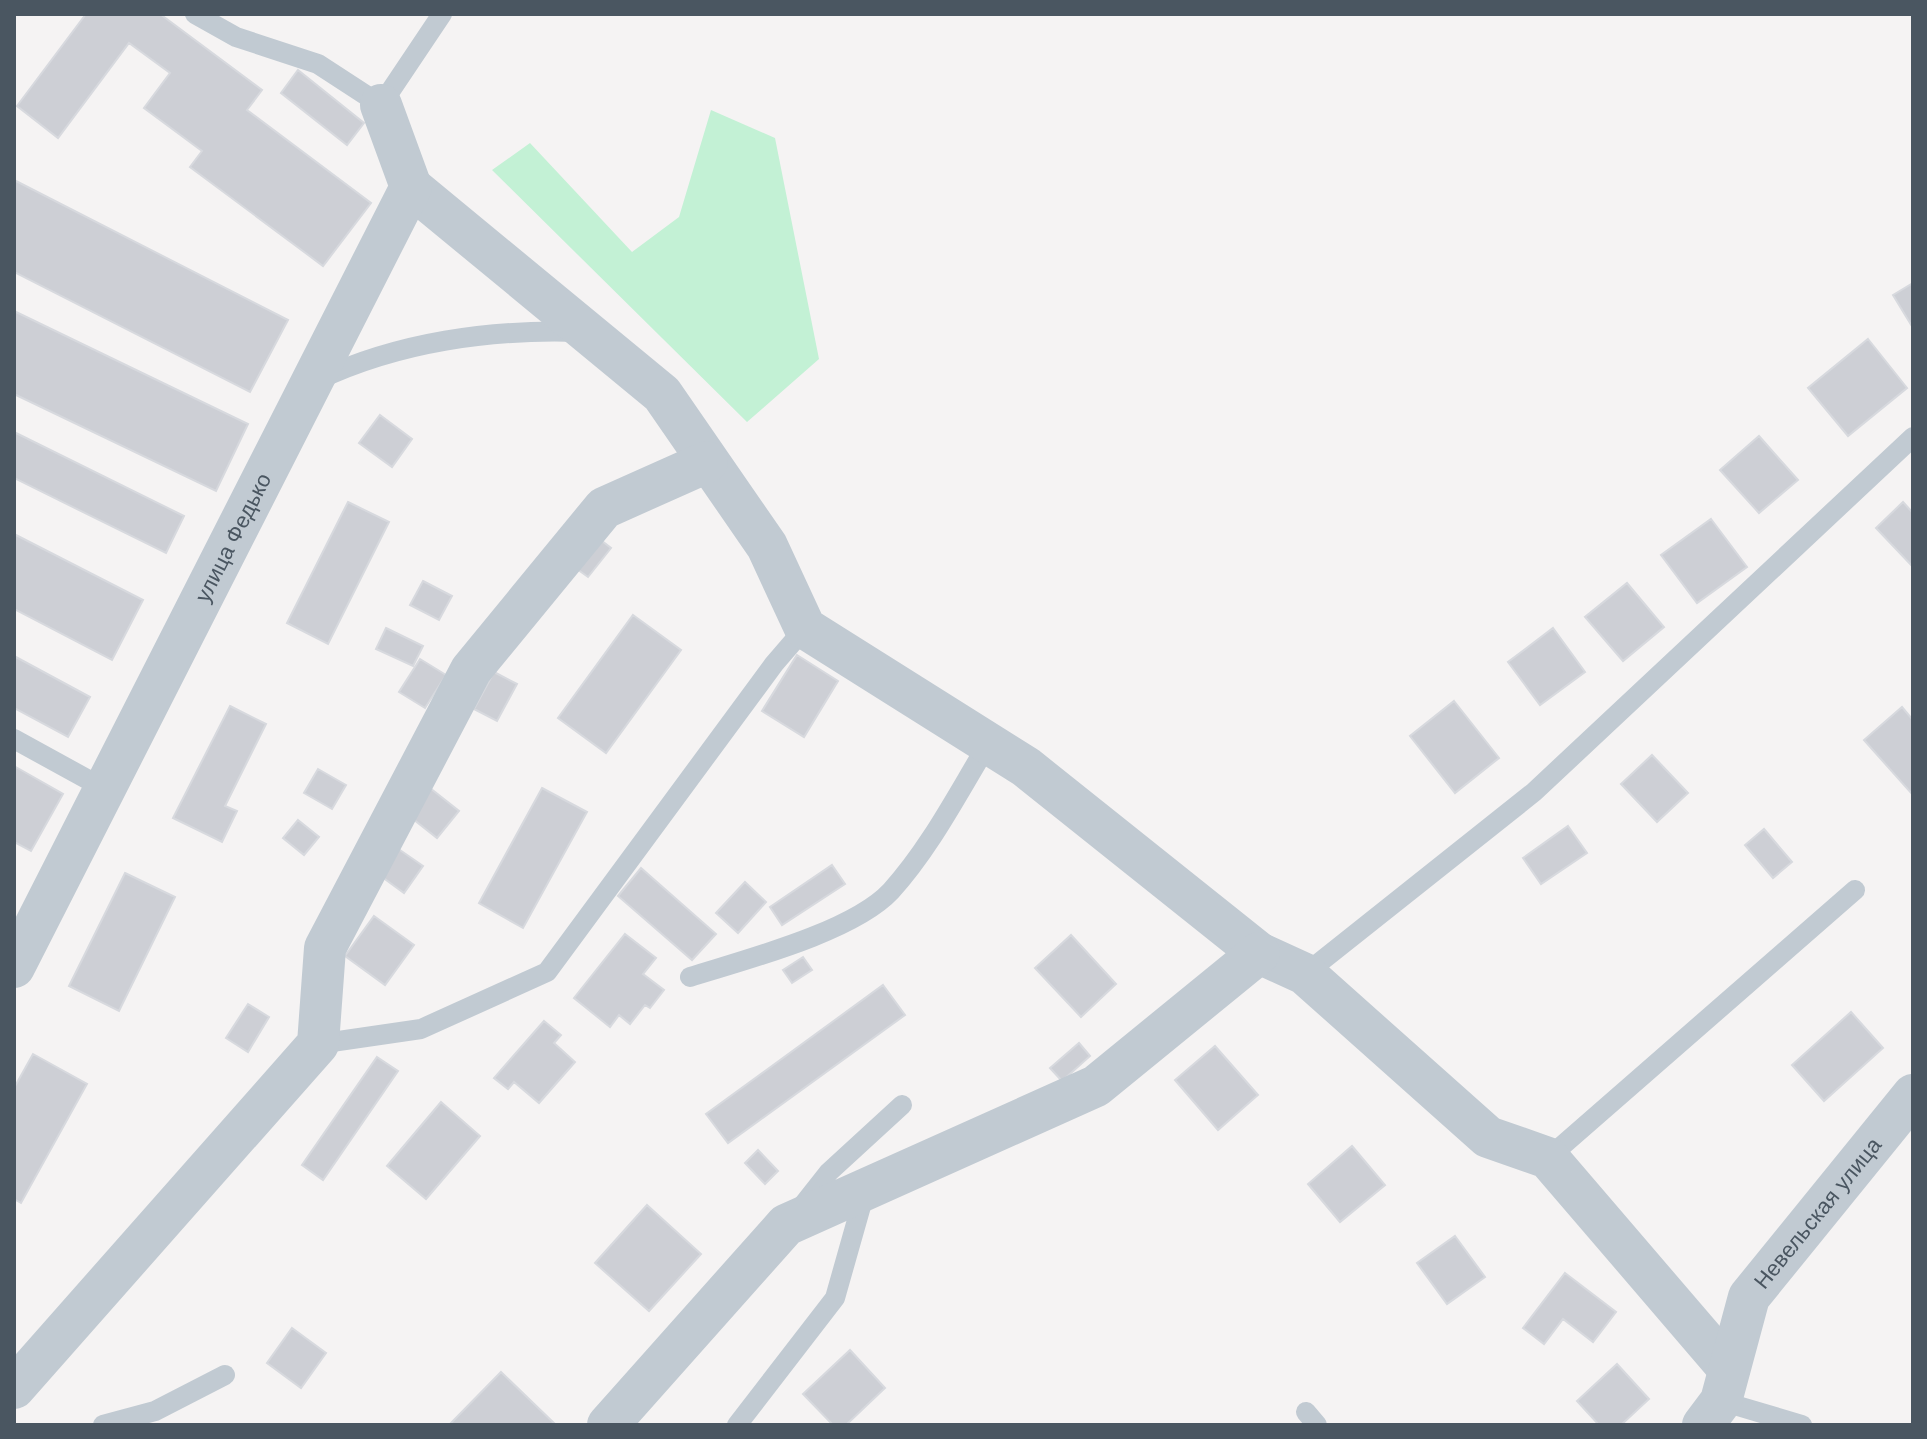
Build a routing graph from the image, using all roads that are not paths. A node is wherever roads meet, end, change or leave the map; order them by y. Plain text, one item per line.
1 (195, 14) edge
2 (442, 14) edge
3 (381, 105) junction
4 (411, 187) junction
5 (587, 332) junction
6 (311, 384) junction
7 (1913, 437) edge
8 (707, 462) junction
9 (805, 628) junction
10 (14, 739) edge
11 (988, 744) junction
12 (105, 789) junction
13 (1855, 890) dead end
14 (1259, 953) junction
15 (14, 967) edge
16 (1305, 974) junction
17 (690, 977) dead end
18 (318, 1044) junction
19 (1913, 1095) edge
20 (902, 1105) dead end
21 (1548, 1158) junction
22 (866, 1188) junction
23 (786, 1225) junction
24 (225, 1375) dead end
25 (14, 1388) edge
26 (1717, 1398) edge
27 (103, 1425) edge
28 (608, 1425) edge
29 (737, 1425) edge
30 (1802, 1425) edge

1 - 3 lane
2 - 3 lane
3 - 4 street
4 - 5 street
4 - 6 street, улица Федько
5 - 6 lane
5 - 8 street
6 - 12 street, улица Федько
7 - 16 lane
8 - 9 street
8 - 18 street
9 - 11 street
9 - 18 lane
10 - 12 lane
11 - 14 street
11 - 17 lane
12 - 15 street, улица Федько
13 - 21 lane
14 - 16 street
14 - 22 street
16 - 21 street
18 - 25 street
19 - 26 street, Невельская улица
20 - 23 lane
21 - 26 street
22 - 23 street
22 - 29 lane
23 - 28 street
24 - 27 lane
26 - 30 lane

